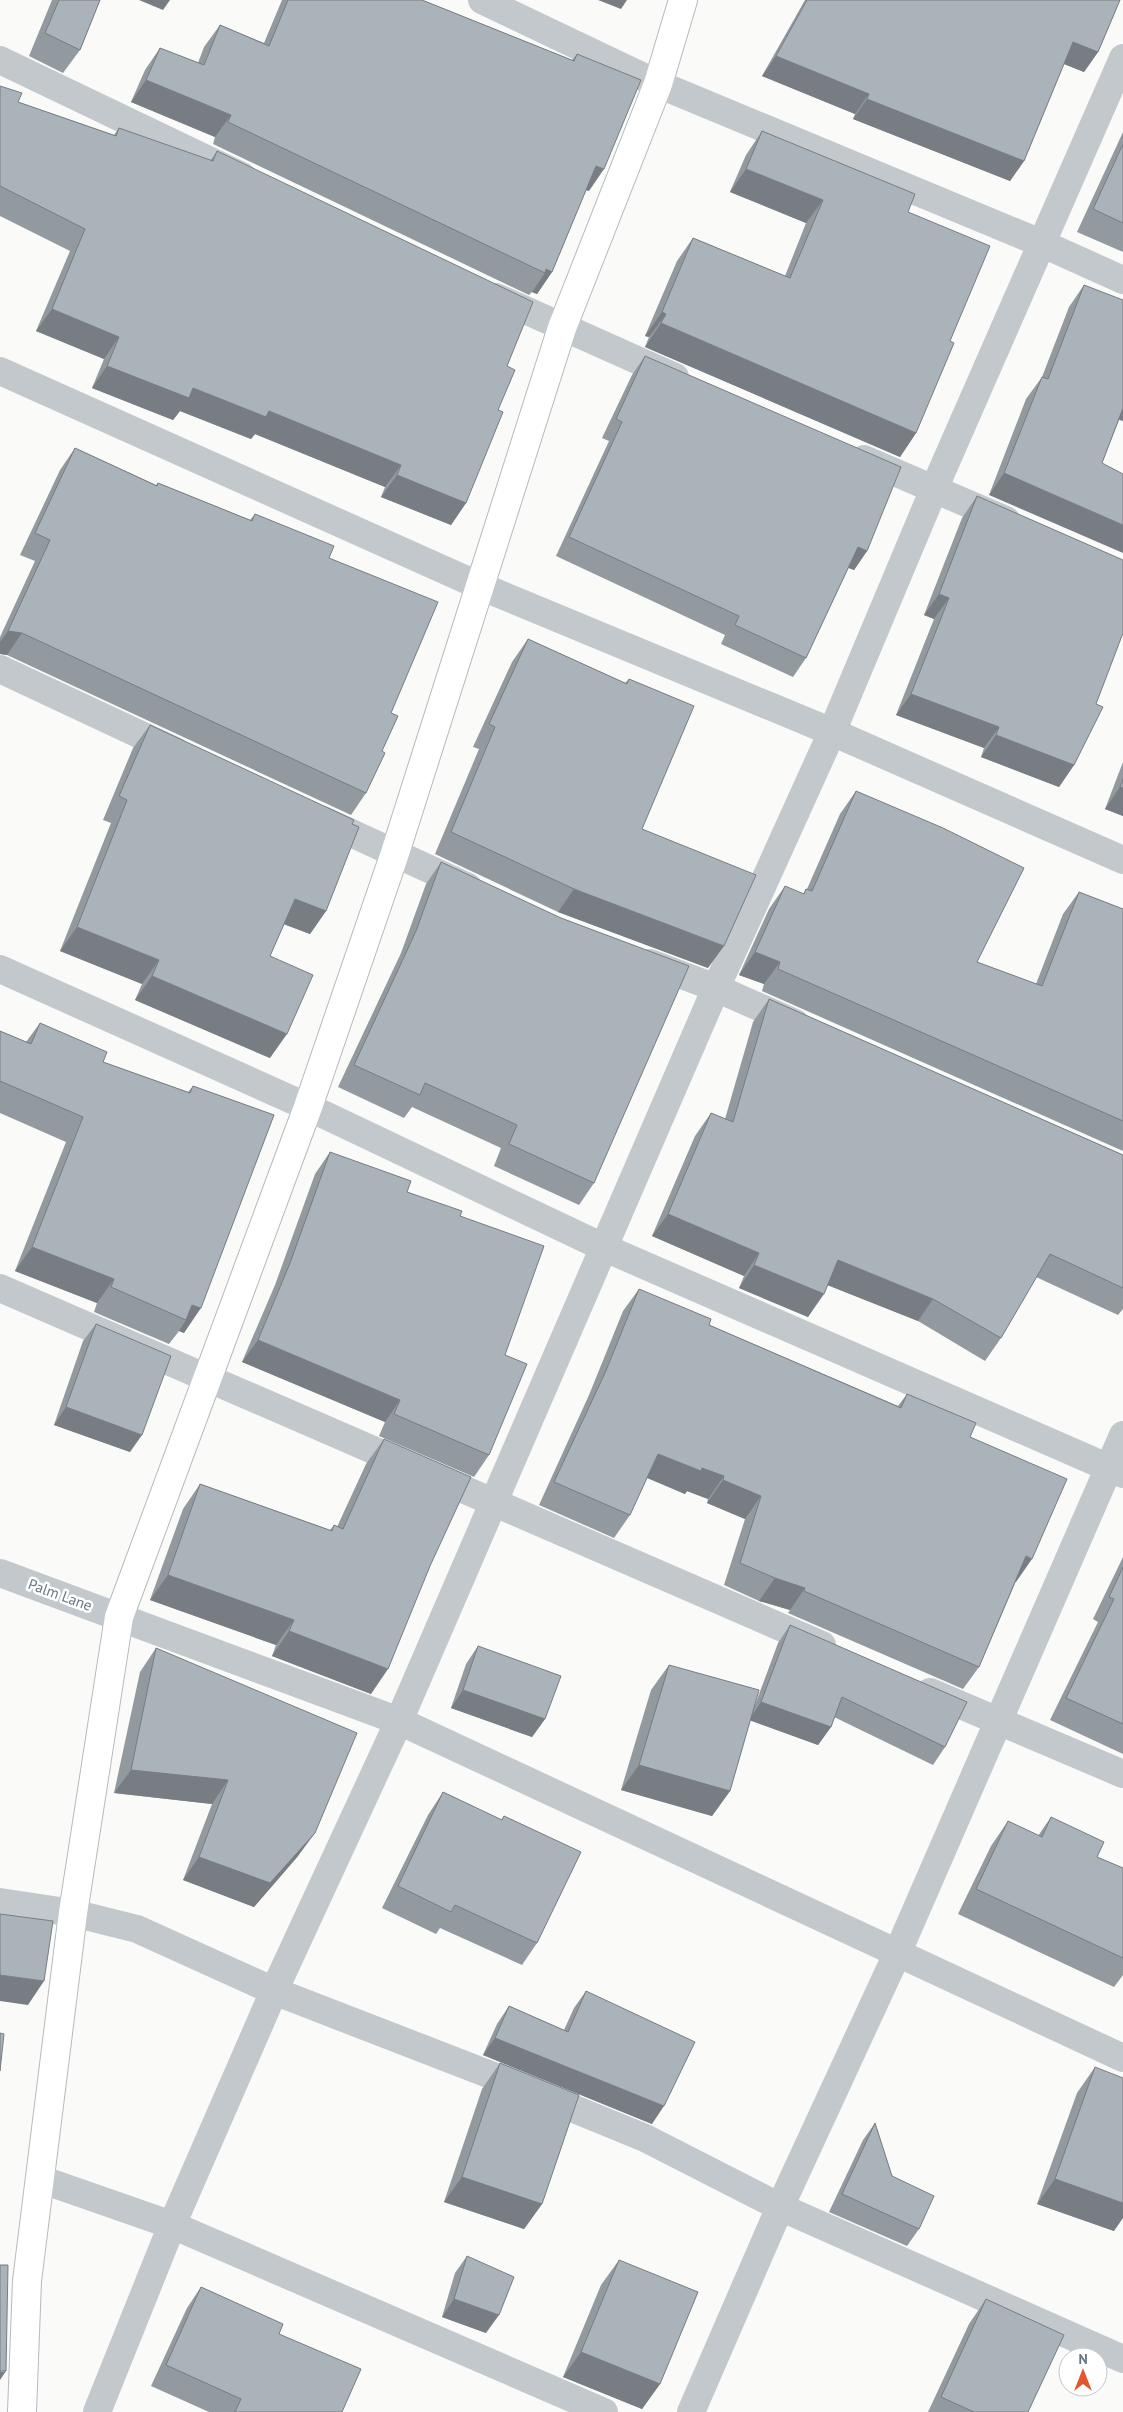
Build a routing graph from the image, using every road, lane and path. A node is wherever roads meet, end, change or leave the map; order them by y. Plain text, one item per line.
1 (482, 0) edge
2 (683, 0) edge
3 (1123, 58) edge
4 (0, 60) edge
5 (658, 84) junction
6 (268, 188) edge
7 (1043, 244) junction
8 (1123, 280) edge
9 (473, 286) edge
10 (562, 328) junction
11 (0, 371) edge
12 (698, 387) edge
13 (843, 450) edge
14 (934, 489) junction
15 (1033, 531) edge
16 (480, 586) junction
17 (0, 670) edge
18 (832, 732) junction
19 (197, 762) edge
20 (296, 808) edge
21 (395, 854) junction
22 (1123, 860) edge
23 (491, 898) edge
24 (625, 954) edge
25 (0, 969) edge
26 (716, 988) junction
27 (815, 1032) edge
28 (308, 1107) junction
29 (605, 1248) junction
30 (0, 1288) edge
31 (207, 1378) junction
32 (1123, 1435) edge
33 (1116, 1471) edge
34 (494, 1502) junction
35 (0, 1573) edge
36 (119, 1617) junction
37 (846, 1655) edge
38 (908, 1683) edge
39 (399, 1721) junction
40 (998, 1722) junction
41 (1123, 1774) edge
42 (0, 1902) edge
43 (73, 1914) junction
44 (898, 1954) junction
45 (274, 1991) junction
46 (1123, 2058) edge
47 (40, 2179) junction
48 (780, 2207) junction
49 (172, 2225) junction
50 (1123, 2359) edge
51 (22, 2412) edge
52 (97, 2412) edge
53 (604, 2412) edge
54 (691, 2412) edge

1 - 5 street
2 - 5 main road
3 - 7 street
4 - 6 street
5 - 7 street
5 - 10 main road
7 - 8 street
7 - 14 street
9 - 10 street
10 - 12 street
10 - 16 main road
11 - 16 street
13 - 14 street
14 - 15 street
14 - 18 street
16 - 18 street
16 - 21 main road
17 - 19 street
18 - 22 street
18 - 26 street
20 - 21 street
21 - 23 street
21 - 28 main road
24 - 26 street
25 - 28 street
26 - 27 street
26 - 29 street
28 - 29 street
28 - 31 main road
29 - 33 street
29 - 34 street
30 - 31 street
31 - 34 street
31 - 36 main road
32 - 33 street
33 - 40 street
34 - 37 street
34 - 39 street
35 - 36 street, Palm Lane
36 - 39 street, Palm Lane
36 - 43 main road
38 - 40 street
39 - 44 street, Palm Lane
39 - 45 street
40 - 41 street
40 - 44 street
42 - 43 street
43 - 45 street
43 - 47 main road
44 - 46 street, Palm Lane
44 - 48 street
45 - 48 street
45 - 49 street
47 - 49 street
47 - 51 main road
48 - 50 street
48 - 54 street
49 - 52 street
49 - 53 street

